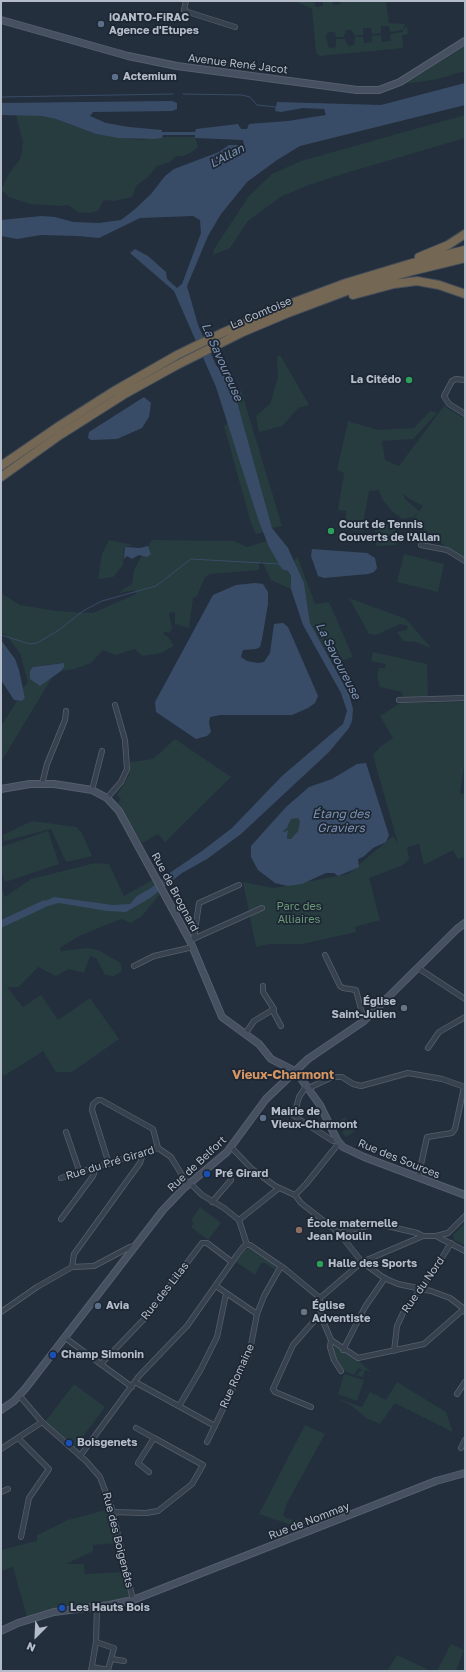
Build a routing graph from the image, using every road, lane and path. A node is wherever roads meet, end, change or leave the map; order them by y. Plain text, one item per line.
1 (186, 1) edge
2 (1, 20) edge
3 (235, 27) dead end
4 (465, 41) edge
5 (465, 234) edge
6 (465, 250) edge
7 (465, 258) edge
8 (381, 272) junction
9 (465, 294) edge
10 (254, 327) junction
11 (465, 380) edge
12 (465, 414) edge
13 (1, 466) edge
14 (1, 477) edge
15 (421, 545) dead end
16 (465, 561) edge
17 (465, 698) edge
18 (399, 700) dead end
19 (115, 705) dead end
20 (66, 710) dead end
21 (102, 751) dead end
22 (42, 784) junction
23 (1, 789) edge
24 (92, 790) junction
25 (107, 798) junction
26 (239, 885) dead end
27 (262, 908) dead end
28 (465, 923) edge
29 (192, 939) junction
30 (193, 947) junction
31 (325, 954) dead end
32 (134, 966) dead end
33 (418, 968) junction
34 (263, 986) dead end
35 (465, 999) edge
36 (273, 1011) junction
37 (465, 1017) edge
38 (364, 1021) junction
39 (281, 1026) dead end
40 (246, 1034) junction
41 (428, 1048) dead end
42 (295, 1071) junction
43 (308, 1086) junction
44 (464, 1087) edge
45 (66, 1132) dead end
46 (338, 1142) junction
47 (231, 1147) junction
48 (158, 1148) junction
49 (143, 1154) junction
50 (109, 1164) junction
51 (96, 1168) junction
52 (80, 1173) junction
53 (61, 1178) dead end
54 (418, 1178) junction
55 (232, 1180) dead end
56 (189, 1184) junction
57 (279, 1188) junction
58 (294, 1195) junction
59 (465, 1195) edge
60 (212, 1202) junction
61 (465, 1216) edge
62 (61, 1219) dead end
63 (239, 1220) junction
64 (452, 1230) junction
65 (339, 1233) junction
66 (423, 1236) junction
67 (436, 1236) junction
68 (451, 1243) junction
69 (247, 1245) junction
70 (135, 1246) junction
71 (465, 1251) edge
72 (232, 1262) junction
73 (362, 1262) junction
74 (281, 1266) junction
75 (72, 1267) junction
76 (385, 1278) junction
77 (216, 1286) junction
78 (419, 1288) junction
79 (226, 1294) junction
80 (320, 1298) junction
81 (464, 1309) edge
82 (1, 1312) edge
83 (257, 1314) junction
84 (321, 1316) junction
85 (64, 1337) junction
86 (331, 1340) junction
87 (343, 1350) junction
88 (394, 1351) junction
89 (101, 1364) junction
90 (341, 1371) dead end
91 (135, 1382) junction
92 (465, 1382) edge
93 (132, 1387) junction
94 (25, 1388) junction
95 (457, 1394) dead end
96 (19, 1395) junction
97 (25, 1402) junction
98 (179, 1406) junction
99 (311, 1407) dead end
100 (1, 1410) edge
101 (42, 1422) junction
102 (215, 1426) junction
103 (136, 1428) dead end
104 (18, 1438) junction
105 (154, 1438) junction
106 (465, 1440) edge
107 (207, 1442) dead end
108 (461, 1448) dead end
109 (1, 1449) edge
110 (80, 1456) junction
111 (203, 1465) junction
112 (208, 1467) dead end
113 (149, 1472) dead end
114 (465, 1473) edge
115 (8, 1489) dead end
116 (1, 1492) edge
117 (112, 1512) junction
118 (21, 1537) dead end
119 (133, 1600) junction
120 (97, 1607) junction
121 (1, 1631) edge
122 (96, 1642) junction
123 (112, 1659) junction
124 (124, 1661) dead end
125 (91, 1669) edge

1 - 3 street
2 - 4 street, Avenue René Jacot
5 - 8 highway
6 - 8 highway, La Comtoise
7 - 10 highway, La Comtoise
8 - 13 highway, La Comtoise
9 - 10 highway
10 - 14 highway, La Comtoise
11 - 12 street
15 - 16 street
17 - 18 street
19 - 25 street
20 - 22 street
21 - 24 street
22 - 23 street, Rue de Brognard
22 - 24 street, Rue de Brognard
24 - 25 street, Rue de Brognard
25 - 29 street, Rue de Brognard
26 - 29 street
27 - 29 street
28 - 33 street, Rue de Belfort
29 - 30 street, Rue de Brognard
30 - 32 street
30 - 40 street, Rue de Brognard
31 - 38 street
33 - 35 street
33 - 38 street, Rue de Belfort
34 - 36 street
36 - 39 street
36 - 40 street
37 - 41 street
38 - 42 street, Rue de Belfort
40 - 42 street, Rue de Brognard
42 - 43 street
42 - 47 street, Rue de Belfort
43 - 44 street
43 - 46 street
43 - 46 street
44 - 54 street
45 - 52 street
46 - 54 street, Rue des Sources
46 - 58 street
47 - 56 street, Rue de Belfort
47 - 57 street
48 - 49 street, Rue du Pré Girard
48 - 50 street
48 - 56 street, Rue du Pré Girard
49 - 50 street, Rue du Pré Girard
49 - 75 street
50 - 51 street, Rue du Pré Girard
51 - 52 street, Rue du Pré Girard
51 - 62 street
52 - 53 street, Rue du Pré Girard
54 - 59 street, Rue des Sources
55 - 60 street
56 - 60 street, Rue du Pré Girard
56 - 70 street, Rue de Belfort
57 - 58 street
57 - 63 street
58 - 65 street
60 - 63 street, Rue du Pré Girard
61 - 64 street
63 - 69 street
64 - 67 street
64 - 68 street
65 - 66 street
65 - 73 street
66 - 67 street
66 - 73 street
67 - 68 street
68 - 71 street
68 - 78 street, Rue du Nord
69 - 72 street
69 - 74 street
70 - 75 street
70 - 85 street, Rue de Belfort
72 - 77 street
72 - 89 street, Rue des Lilas
73 - 76 street
73 - 80 street
74 - 80 street
74 - 83 street, Rue Romaine
75 - 82 street
76 - 78 street
76 - 87 street
77 - 79 street
77 - 91 street
78 - 81 street
78 - 88 street, Rue du Nord
79 - 83 street
79 - 98 street
80 - 84 street
81 - 88 street
83 - 102 street, Rue Romaine
84 - 86 street
84 - 99 street
85 - 89 street
85 - 94 street, Rue de Belfort
86 - 87 street
86 - 90 street
87 - 88 street
89 - 93 street
91 - 93 street
91 - 98 street
92 - 95 street
93 - 110 street
94 - 96 street, Rue de Belfort
94 - 97 street
96 - 97 street, Rue des Boigenêts
96 - 100 street, Rue de Belfort
97 - 101 street, Rue des Boigenêts
98 - 102 street
101 - 104 street
101 - 110 street, Rue des Boigenêts
102 - 107 street, Rue Romaine
103 - 105 street
104 - 109 street
104 - 118 street
105 - 111 street
105 - 113 street
106 - 108 street
110 - 117 street, Rue des Boigenêts
111 - 112 street
111 - 117 street
114 - 119 street, Rue de Nommay
115 - 116 street
117 - 119 street, Rue des Boigenêts
119 - 120 street, Rue de Nommay
120 - 121 street, Rue de Nommay
120 - 122 street
122 - 123 street
122 - 125 street
123 - 124 street
123 - 125 street

